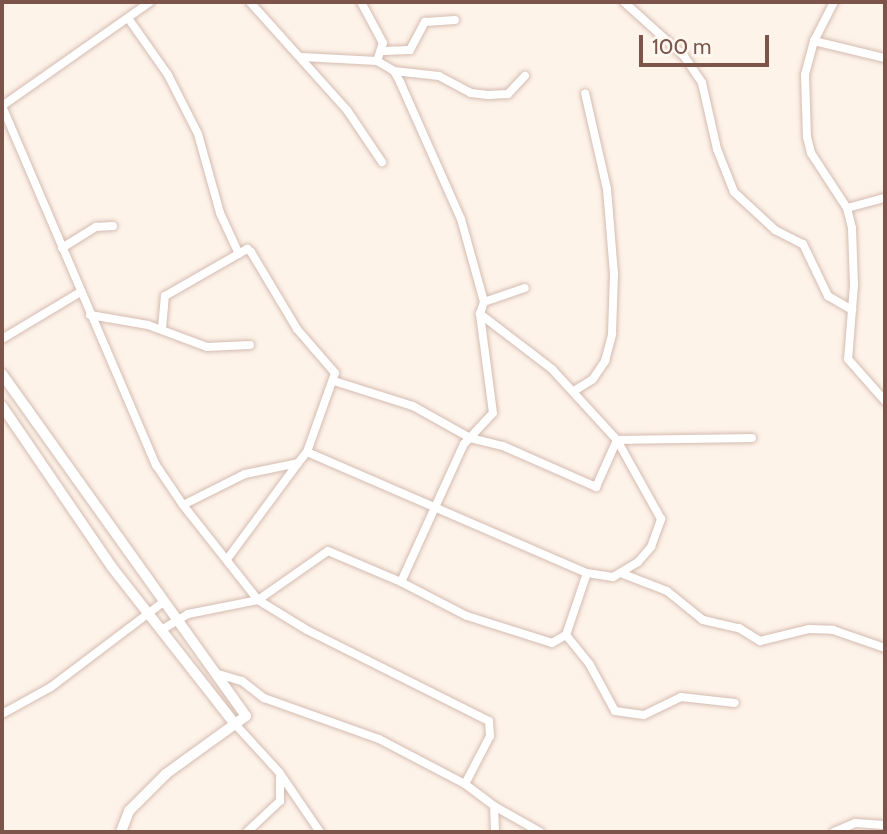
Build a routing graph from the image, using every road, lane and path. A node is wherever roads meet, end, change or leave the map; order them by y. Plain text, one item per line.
1 (150, 2) edge
2 (250, 2) edge
3 (361, 2) edge
4 (624, 2) edge
5 (834, 2) edge
6 (128, 18) junction
7 (455, 20) dead end
8 (814, 41) junction
9 (383, 51) junction
10 (302, 57) junction
11 (885, 58) edge
12 (377, 61) junction
13 (394, 71) junction
14 (525, 76) dead end
15 (585, 93) dead end
16 (2, 106) edge
17 (382, 162) dead end
18 (885, 198) edge
19 (847, 208) junction
20 (113, 226) dead end
21 (62, 248) junction
22 (239, 254) junction
23 (525, 288) dead end
24 (79, 293) junction
25 (484, 302) junction
26 (852, 310) junction
27 (480, 314) junction
28 (90, 315) junction
29 (162, 330) junction
30 (2, 339) edge
31 (250, 345) dead end
32 (2, 374) edge
33 (334, 381) junction
34 (574, 391) junction
35 (885, 401) edge
36 (2, 406) edge
37 (470, 438) junction
38 (752, 438) dead end
39 (617, 440) junction
40 (307, 452) junction
41 (298, 463) junction
42 (183, 505) junction
43 (433, 509) junction
44 (125, 549) junction
45 (228, 558) junction
46 (111, 566) junction
47 (587, 573) junction
48 (623, 574) junction
49 (401, 582) junction
50 (258, 600) junction
51 (162, 603) junction
52 (149, 613) junction
53 (175, 621) junction
54 (163, 629) junction
55 (566, 635) junction
56 (885, 648) edge
57 (213, 672) junction
58 (734, 703) dead end
59 (2, 713) edge
60 (246, 716) junction
61 (235, 724) junction
62 (249, 735) junction
63 (279, 772) junction
64 (464, 784) junction
65 (494, 806) junction
66 (885, 825) edge
67 (121, 832) edge
68 (247, 832) edge
69 (320, 832) edge
70 (495, 832) edge
71 (540, 832) edge
72 (834, 832) edge

1 - 6 street
2 - 10 street
3 - 9 street
4 - 26 street
5 - 8 street
6 - 16 street
6 - 22 street
7 - 9 street
8 - 11 street
8 - 19 street
9 - 12 street
10 - 12 street
10 - 17 street
12 - 13 street
13 - 14 street
13 - 25 street
15 - 34 street
16 - 21 street
18 - 19 street
19 - 26 street
20 - 21 street
21 - 24 street
22 - 29 street
22 - 33 street
23 - 25 street
24 - 28 street
24 - 30 street
25 - 27 street
26 - 35 street
27 - 34 street
27 - 37 street
28 - 29 street
28 - 42 street
29 - 31 street
32 - 44 street
33 - 37 street
33 - 40 street
34 - 39 street
36 - 46 street
37 - 39 street
37 - 43 street
38 - 39 street
39 - 48 street
40 - 41 street
40 - 43 street
41 - 42 street
41 - 45 street
42 - 45 street
43 - 47 street
43 - 49 street
44 - 46 street
44 - 51 street
45 - 50 street
46 - 52 street
47 - 48 street
47 - 55 street
48 - 56 street
49 - 50 street
49 - 55 street
50 - 53 street
50 - 64 street
51 - 52 street
51 - 53 street
52 - 54 street
52 - 59 street
53 - 54 street
53 - 57 street
54 - 61 street
55 - 58 street
57 - 60 street
57 - 64 street
60 - 61 street
60 - 62 street
61 - 62 street
61 - 67 street
62 - 63 street
63 - 68 street
63 - 69 street
64 - 65 street
65 - 70 street
65 - 71 street
66 - 72 street

